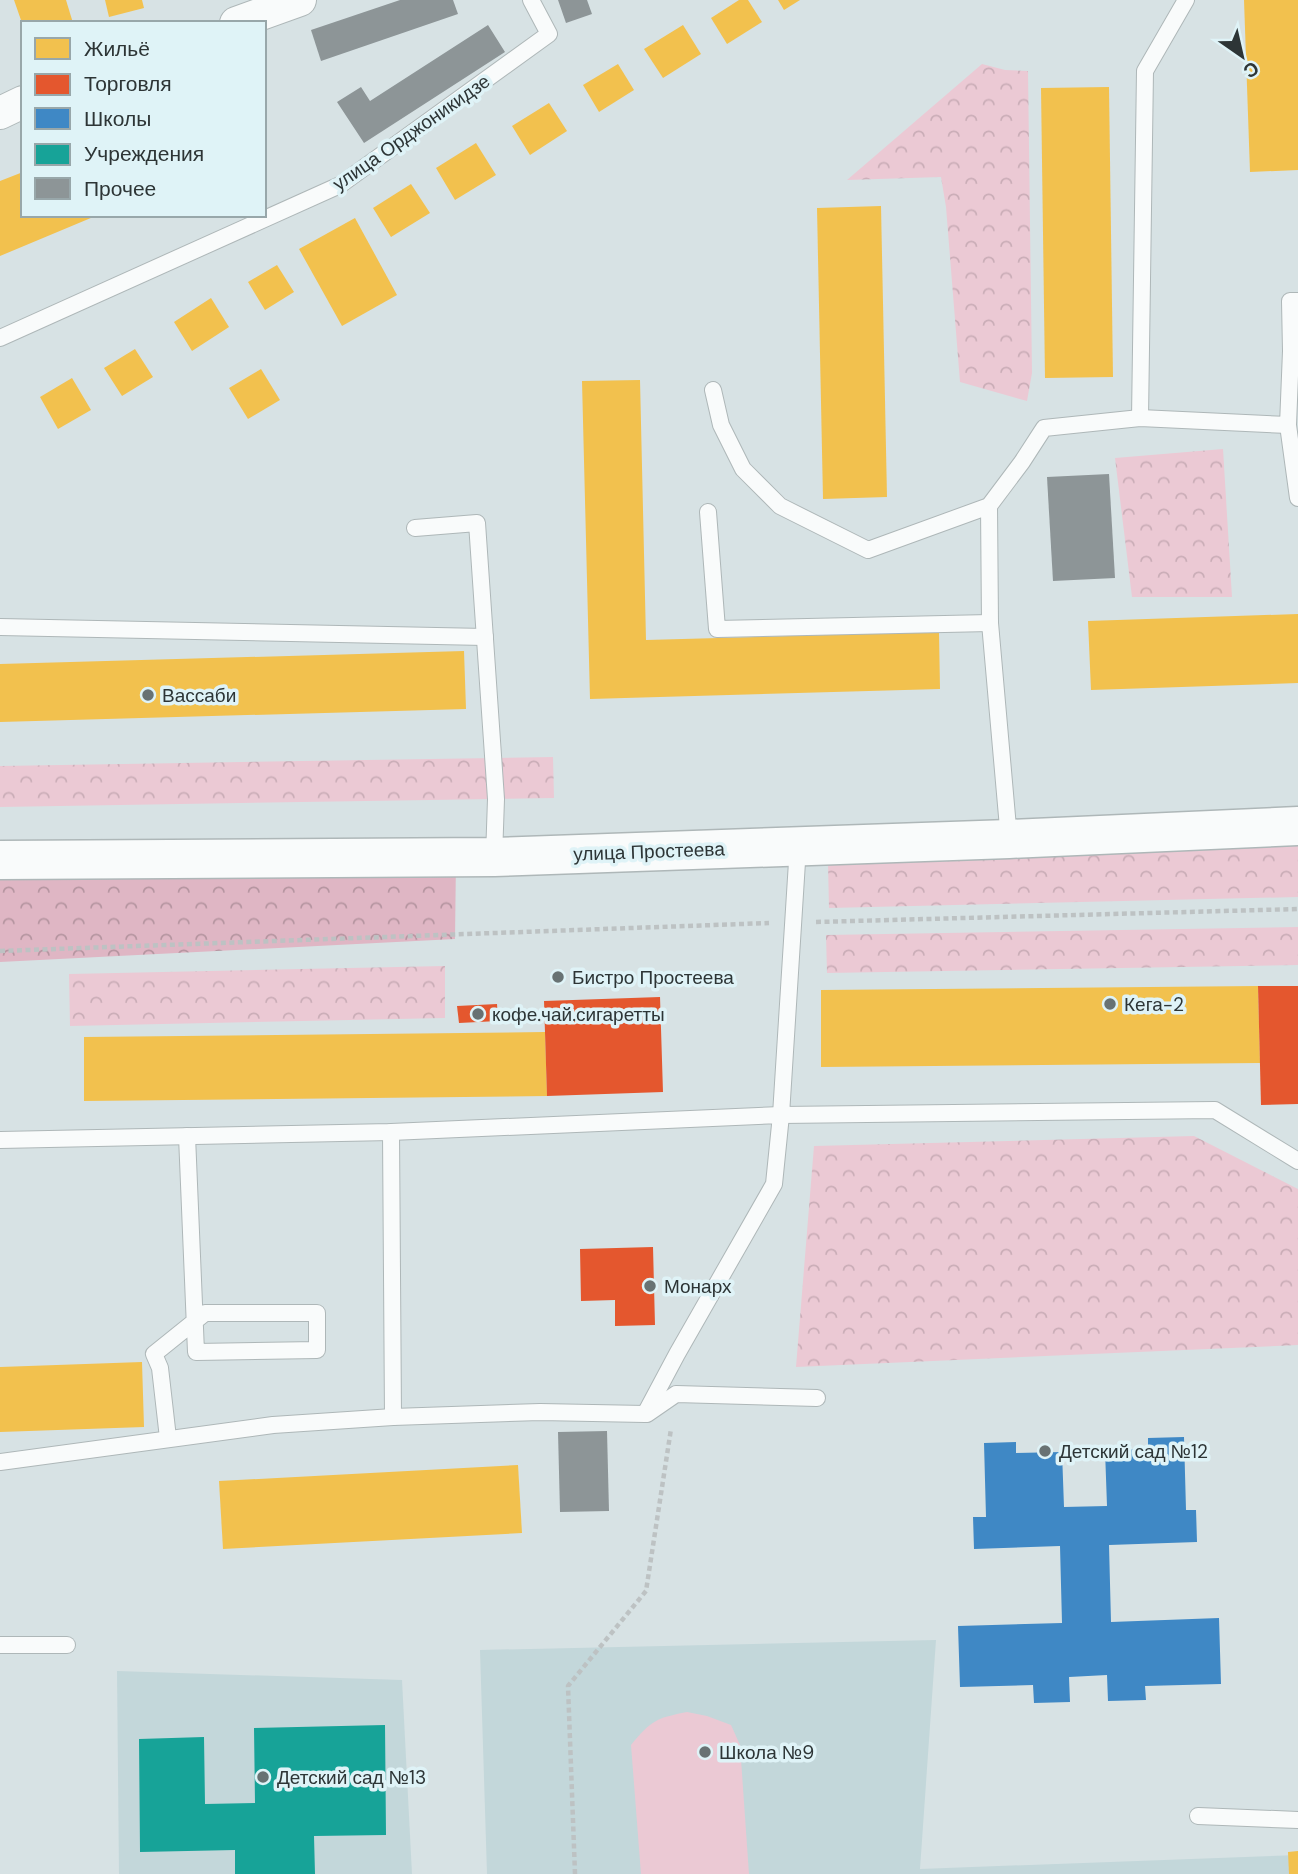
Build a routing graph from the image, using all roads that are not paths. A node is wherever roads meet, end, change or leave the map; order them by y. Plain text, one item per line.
1 (300, 0) edge
2 (531, 0) edge
3 (1186, 0) edge
4 (242, 21) edge
5 (21, 103) edge
6 (0, 113) edge
7 (1298, 301) edge
8 (0, 338) edge
9 (713, 390) dead end
10 (1140, 418) junction
11 (1288, 425) junction
12 (1298, 498) edge
13 (989, 506) junction
14 (708, 512) dead end
15 (415, 528) dead end
16 (990, 623) junction
17 (0, 627) edge
18 (485, 637) junction
19 (1298, 826) edge
20 (1009, 839) junction
21 (798, 846) junction
22 (494, 857) junction
23 (0, 860) edge
24 (781, 1115) junction
25 (391, 1132) junction
26 (187, 1136) junction
27 (0, 1140) edge
28 (1298, 1161) edge
29 (195, 1321) junction
30 (817, 1398) dead end
31 (645, 1415) junction
32 (393, 1418) junction
33 (168, 1438) junction
34 (0, 1462) edge
35 (0, 1645) edge
36 (67, 1645) dead end
37 (1198, 1816) dead end
38 (1298, 1820) edge

1 - 4 street
2 - 8 lane, улица Орджоникидзе
3 - 10 lane
5 - 6 street
7 - 11 lane
9 - 13 lane
10 - 11 lane
10 - 13 lane
11 - 12 lane
13 - 16 lane
14 - 16 lane
15 - 18 lane
16 - 20 lane
17 - 18 lane
18 - 22 lane
19 - 20 street, улица Простеева
20 - 21 street, улица Простеева
21 - 22 street, улица Простеева
21 - 24 lane
22 - 23 street, улица Простеева
24 - 25 lane
24 - 28 lane
24 - 31 lane
25 - 26 lane
25 - 32 lane
26 - 27 lane
26 - 29 lane
29 - 29 lane
29 - 33 lane
30 - 31 lane
31 - 32 lane
32 - 33 lane
33 - 34 lane
35 - 36 lane
37 - 38 lane

